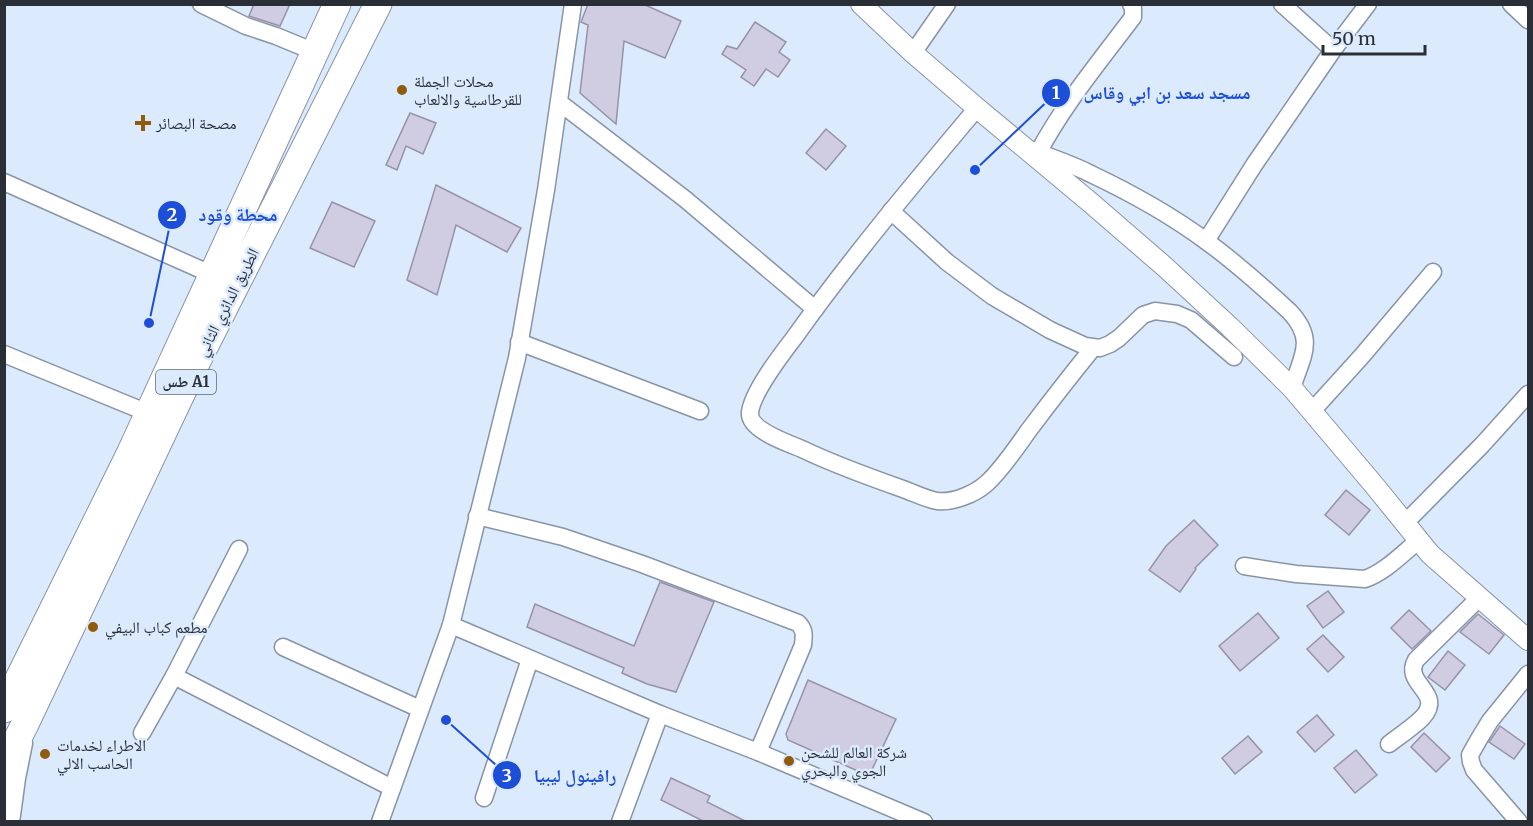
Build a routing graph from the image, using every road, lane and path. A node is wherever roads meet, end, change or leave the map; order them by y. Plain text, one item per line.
1 (201, 4) edge
2 (336, 4) edge
3 (368, 4) edge
4 (378, 4) edge
5 (573, 4) edge
6 (861, 4) edge
7 (947, 4) edge
8 (1131, 4) edge
9 (1282, 4) edge
10 (1368, 4) edge
11 (1510, 4) edge
12 (1528, 20) edge
13 (1333, 50) junction
14 (315, 52) junction
15 (913, 53) junction
16 (560, 103) junction
17 (977, 108) junction
18 (1020, 145) junction
19 (1038, 153) junction
20 (4, 182) edge
21 (891, 211) junction
22 (1206, 241) junction
23 (248, 260) junction
24 (1433, 272) dead end
25 (213, 275) junction
26 (815, 309) junction
27 (519, 342) junction
28 (1093, 348) junction
29 (4, 354) edge
30 (1234, 357) dead end
31 (1292, 388) junction
32 (1525, 406) edge
33 (700, 411) dead end
34 (1311, 411) junction
35 (148, 413) junction
36 (477, 516) junction
37 (1405, 523) junction
38 (1419, 541) junction
39 (239, 549) dead end
40 (1244, 566) dead end
41 (1479, 598) junction
42 (451, 625) junction
43 (1528, 640) edge
44 (283, 647) dead end
45 (530, 659) junction
46 (1528, 674) edge
47 (174, 676) junction
48 (420, 710) junction
49 (660, 714) junction
50 (15, 716) edge
51 (142, 733) dead end
52 (1389, 744) dead end
53 (758, 752) junction
54 (4, 765) edge
55 (392, 788) junction
56 (484, 798) dead end
57 (907, 818) edge
58 (8, 822) edge
59 (380, 822) edge
60 (620, 822) edge
61 (924, 822) edge
62 (1520, 822) edge

1 - 14 street
2 - 14 highway, الطريق الدائري الثاني / طس A1
3 - 23 highway
4 - 23 highway, الطريق الدائري الثاني / طس A1
5 - 16 street
6 - 15 street
7 - 15 street
8 - 19 street
9 - 13 street
10 - 13 street
11 - 12 street
13 - 22 street
14 - 25 highway, الطريق الدائري الثاني / طس A1
15 - 17 street
16 - 26 street
16 - 27 street
17 - 18 street
17 - 21 street
18 - 19 street
18 - 31 street
19 - 22 street
20 - 25 street
21 - 26 street
21 - 28 street
22 - 31 street
23 - 50 highway, الطريق الدائري الثاني / طس A1
24 - 34 street
25 - 35 highway, الطريق الدائري الثاني / طس A1
26 - 28 street
27 - 33 street
27 - 36 street
28 - 30 street
29 - 35 street
31 - 34 street
32 - 37 street
34 - 37 street
35 - 50 highway, الطريق الدائري الثاني / طس A1
36 - 42 street
36 - 53 street
37 - 38 street
38 - 40 street
38 - 41 street
39 - 47 street
41 - 43 street
41 - 52 street
42 - 45 street
42 - 48 street
44 - 48 street
45 - 49 street
45 - 56 street
46 - 62 street
47 - 51 street
47 - 55 street
48 - 55 street
49 - 53 street
49 - 60 street
50 - 54 highway, الطريق الدائري الثاني / طس A1
50 - 58 main road
53 - 57 street
55 - 59 street
57 - 61 street

